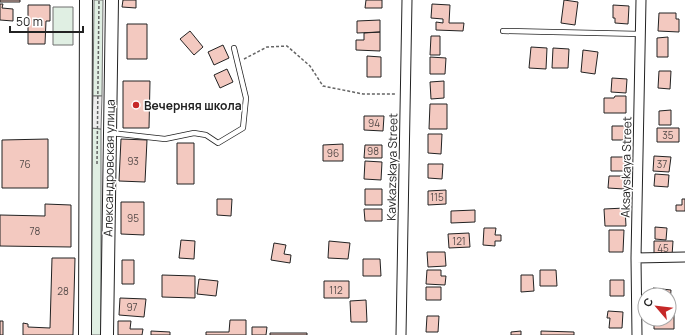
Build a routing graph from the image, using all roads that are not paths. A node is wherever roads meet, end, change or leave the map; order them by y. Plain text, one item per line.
1 (86, 0) edge
2 (112, 0) edge
3 (407, 0) edge
4 (641, 0) edge
5 (503, 31) dead end
6 (640, 34) junction
7 (234, 48) dead end
8 (110, 133) junction
9 (685, 257) edge
10 (636, 258) junction
11 (85, 335) edge
12 (106, 335) edge
13 (401, 335) edge
14 (637, 335) edge

1 - 11 street, Александровская улица
2 - 8 street, Александровская улица
3 - 13 street, Kavkazskaya Street
4 - 6 street, Aksayskaya Street
5 - 6 lane
6 - 10 street, Aksayskaya Street
7 - 8 lane
8 - 12 street, Александровская улица
9 - 10 street
10 - 14 street, Aksayskaya Street

